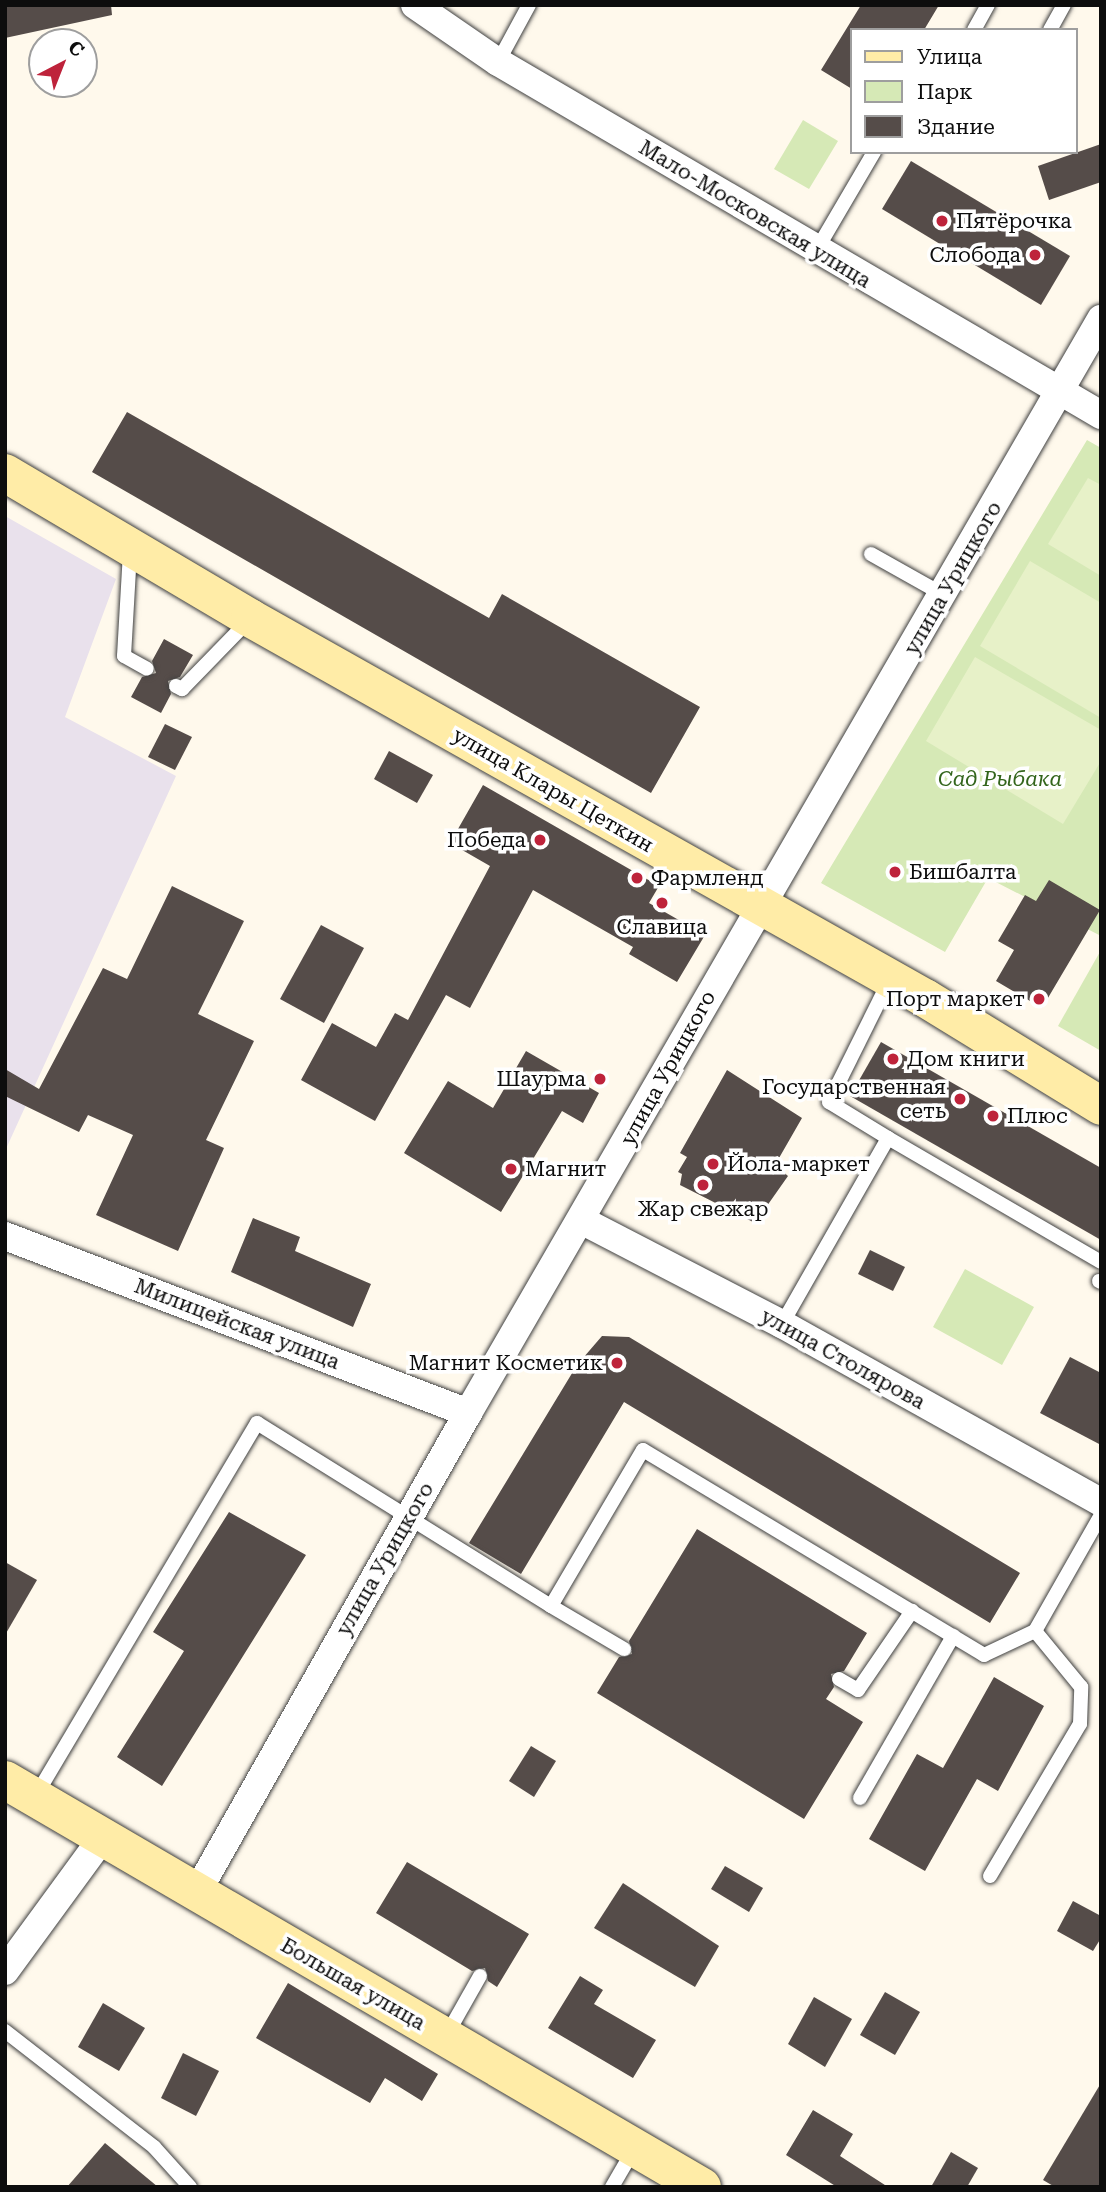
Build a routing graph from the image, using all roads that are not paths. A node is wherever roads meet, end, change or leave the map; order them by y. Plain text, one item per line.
1 (415, 5) edge
2 (529, 5) edge
3 (988, 5) edge
4 (1064, 5) edge
5 (975, 28) edge
6 (1051, 28) edge
7 (498, 62) junction
8 (873, 154) edge
9 (816, 251) junction
10 (1101, 319) edge
11 (1059, 392) junction
12 (1101, 415) edge
13 (5, 473) edge
14 (131, 548) junction
15 (871, 554) dead end
16 (944, 594) junction
17 (250, 618) junction
18 (147, 669) dead end
19 (176, 686) dead end
20 (760, 908) junction
21 (890, 979) junction
22 (1101, 1106) edge
23 (888, 1138) junction
24 (583, 1221) junction
25 (5, 1236) edge
26 (1101, 1262) edge
27 (782, 1324) junction
28 (468, 1413) junction
29 (1101, 1502) edge
30 (1101, 1515) edge
31 (408, 1517) junction
32 (551, 1606) junction
33 (912, 1611) junction
34 (1035, 1631) junction
35 (953, 1636) junction
36 (624, 1649) dead end
37 (839, 1679) dead end
38 (20, 1788) edge
39 (860, 1798) dead end
40 (103, 1837) junction
41 (990, 1877) dead end
42 (197, 1892) junction
43 (5, 1971) edge
44 (480, 1976) dead end
45 (5, 2031) edge
46 (445, 2037) junction
47 (635, 2148) junction
48 (190, 2187) edge
49 (612, 2187) edge
50 (702, 2187) edge

1 - 7 street, Мало-Московская улица
2 - 7 lane
3 - 5 lane
4 - 6 lane
7 - 9 street, Мало-Московская улица
8 - 9 lane
9 - 11 street, Мало-Московская улица
10 - 11 street, улица Урицкого
11 - 12 street, Мало-Московская улица
11 - 16 street, улица Урицкого
13 - 14 main road, улица Клары Цеткин
14 - 17 main road, улица Клары Цеткин
14 - 18 lane
15 - 16 lane
16 - 20 street, улица Урицкого
17 - 19 lane
17 - 20 main road, улица Клары Цеткин
20 - 21 main road, улица Клары Цеткин
20 - 24 street, улица Урицкого
21 - 22 main road, улица Клары Цеткин
21 - 23 lane
23 - 26 lane
23 - 27 lane
24 - 27 street, улица Столярова
24 - 28 street, улица Урицкого
25 - 28 street, Милицейская улица
27 - 29 street, улица Столярова
28 - 31 street, улица Урицкого
30 - 34 lane
31 - 32 lane
31 - 38 lane
31 - 42 street, улица Урицкого
32 - 33 lane
32 - 36 lane
33 - 35 lane
33 - 37 lane
34 - 35 lane
34 - 41 lane
35 - 39 lane
38 - 40 main road, Большая улица
40 - 42 main road, Большая улица
40 - 43 street
42 - 46 main road, Большая улица
44 - 46 lane
45 - 48 lane
46 - 47 main road, Большая улица
47 - 49 lane
47 - 50 main road, Большая улица

